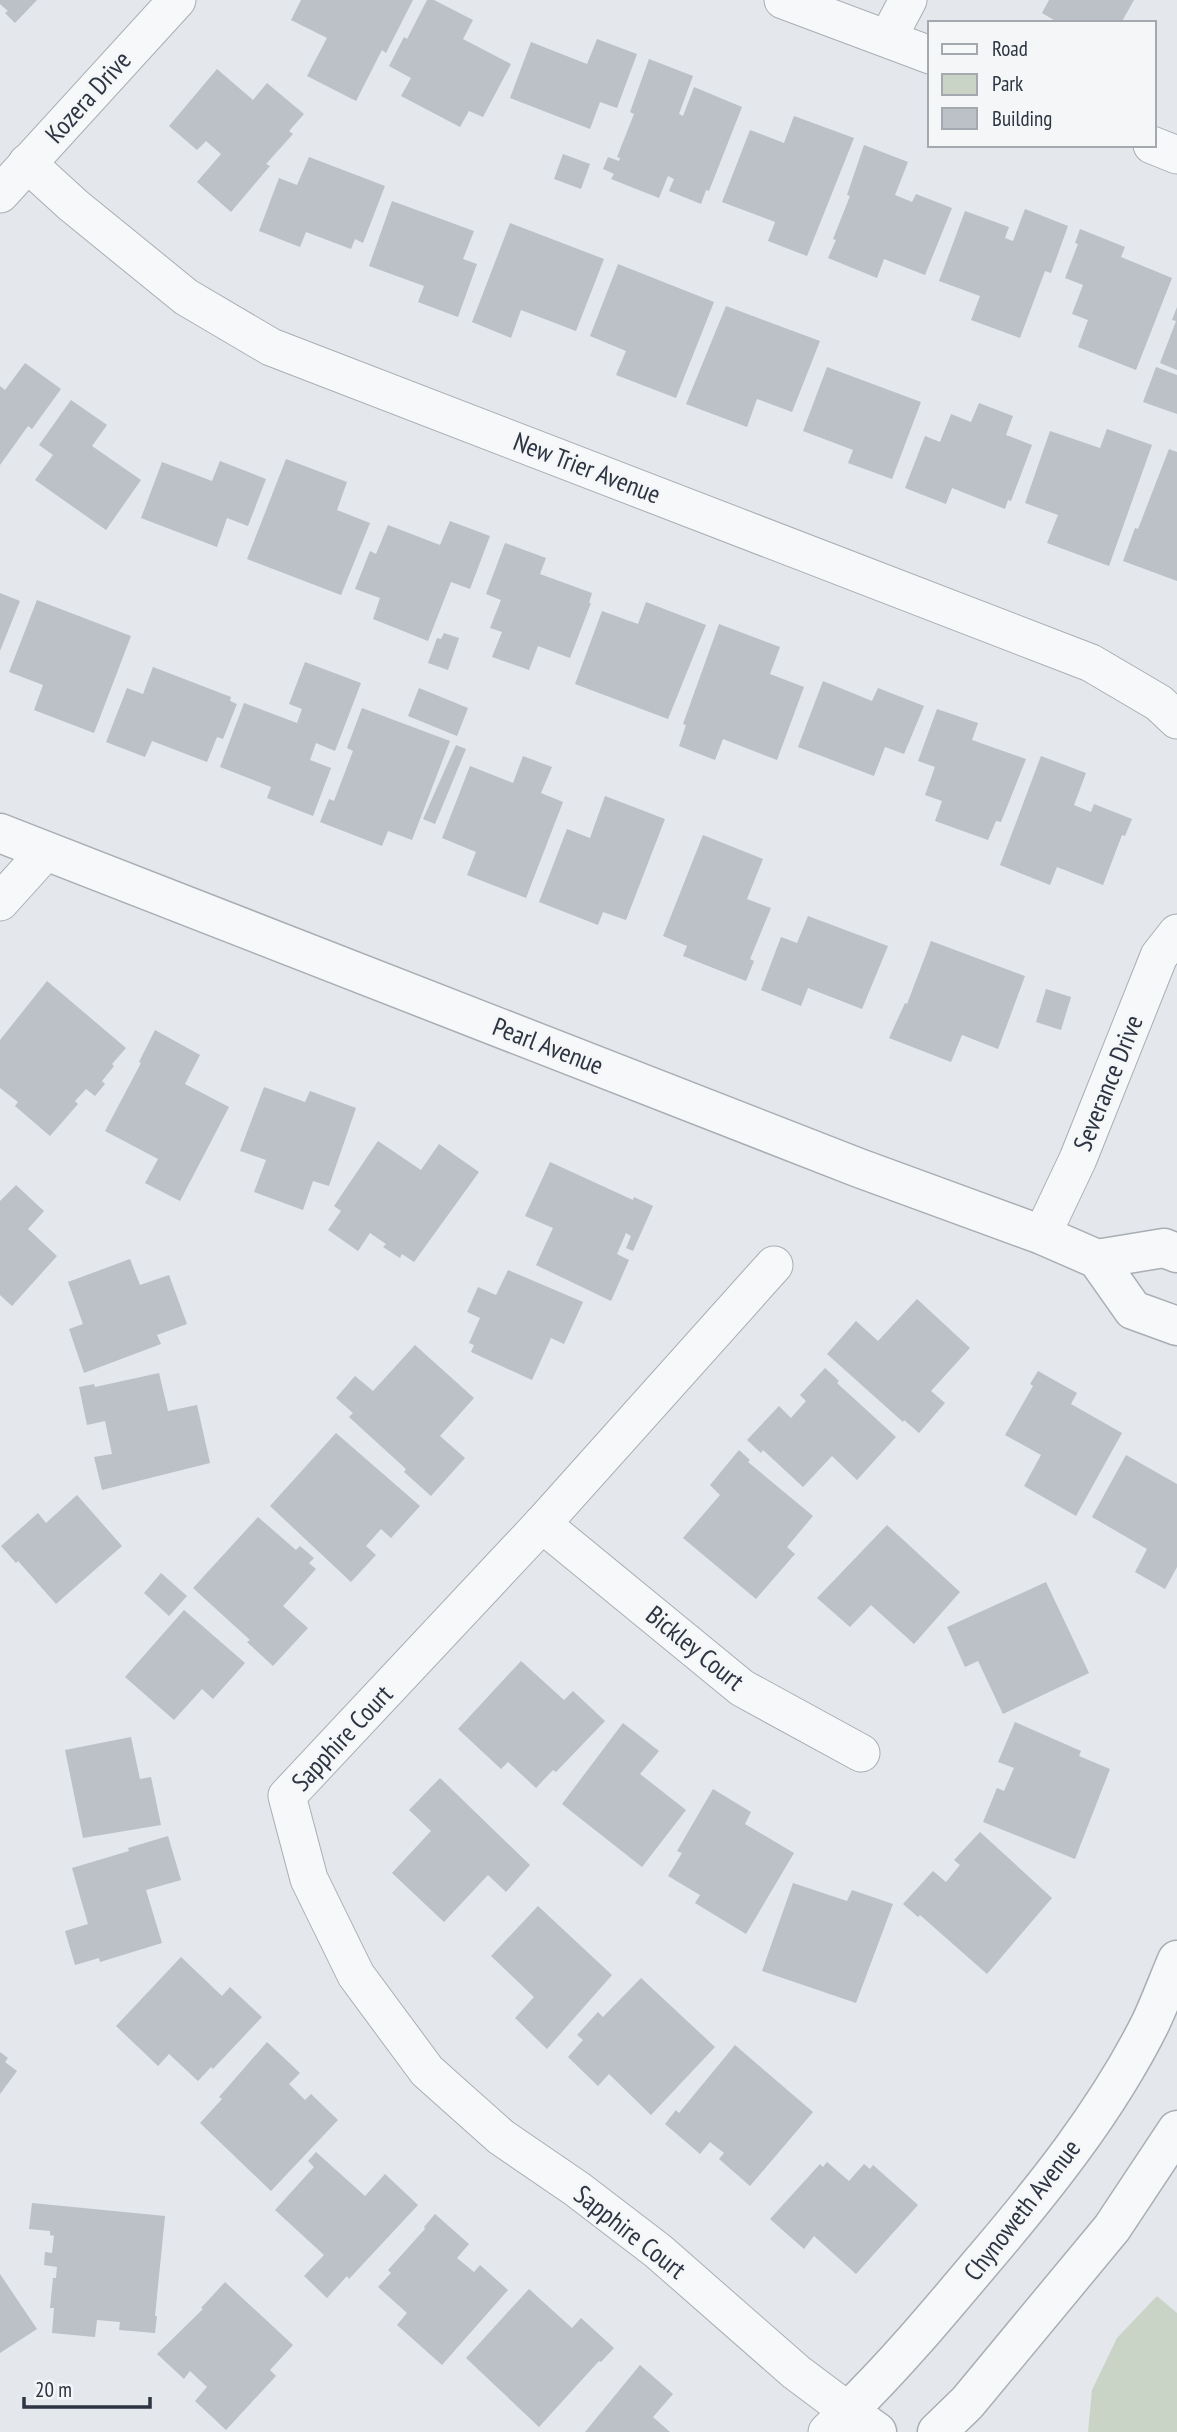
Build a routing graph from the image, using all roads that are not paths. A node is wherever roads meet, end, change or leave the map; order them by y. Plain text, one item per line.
1 (177, 0) edge
2 (783, 0) edge
3 (908, 0) edge
4 (888, 38) junction
5 (928, 54) edge
6 (1156, 147) edge
7 (1177, 155) edge
8 (27, 163) junction
9 (0, 194) edge
10 (1177, 720) edge
11 (0, 832) edge
12 (46, 851) junction
13 (0, 902) edge
14 (1177, 933) edge
15 (1042, 1235) junction
16 (1177, 1253) edge
17 (1097, 1259) junction
18 (774, 1265) dead end
19 (1177, 1326) edge
20 (542, 1524) junction
21 (861, 1754) dead end
22 (1177, 1960) edge
23 (1177, 2130) edge
24 (851, 2425) edge
25 (937, 2432) edge

1 - 8 street, Kozera Drive
2 - 4 street
3 - 4 street
4 - 5 street
6 - 7 street
8 - 9 street, Kozera Drive
8 - 10 street, New Trier Avenue
11 - 12 street, Pearl Avenue
12 - 13 street
12 - 15 street, Pearl Avenue
14 - 15 street, Severance Drive
15 - 17 street, Pearl Avenue
16 - 17 street
17 - 19 street
18 - 20 street, Sapphire Court
20 - 21 street, Bickley Court
20 - 24 street, Sapphire Court
22 - 24 street, Chynoweth Avenue
23 - 25 street

